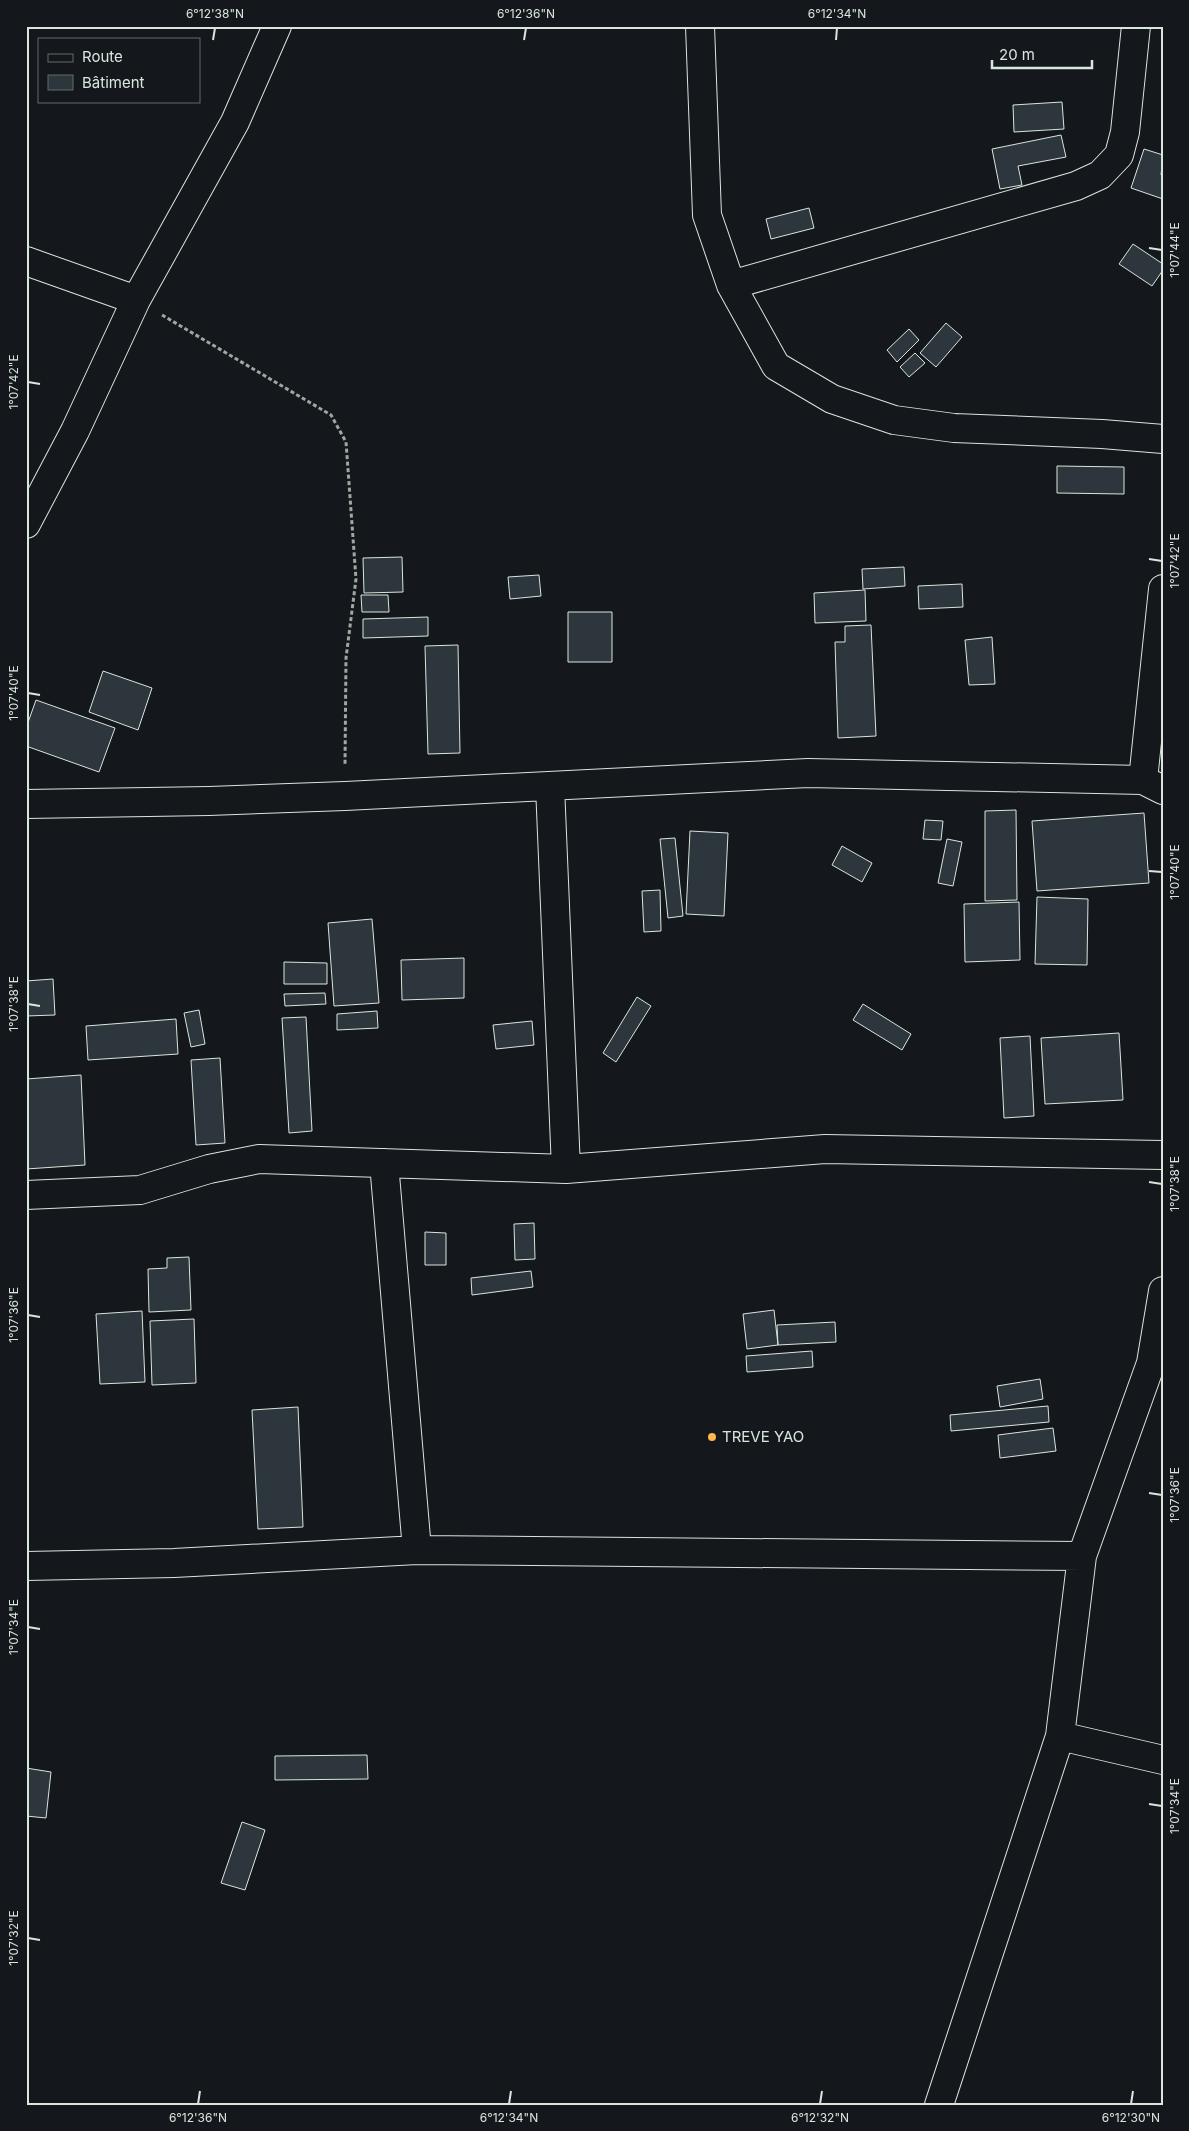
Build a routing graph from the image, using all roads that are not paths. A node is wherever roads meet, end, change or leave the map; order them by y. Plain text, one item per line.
1 (276, 26) edge
2 (700, 26) edge
3 (1136, 26) edge
4 (26, 261) edge
5 (731, 285) junction
6 (136, 300) junction
7 (1163, 440) edge
8 (26, 524) edge
9 (1163, 589) edge
10 (1153, 785) edge
11 (550, 786) junction
12 (26, 804) edge
13 (1163, 1155) edge
14 (384, 1163) junction
15 (566, 1169) junction
16 (26, 1195) edge
17 (1163, 1291) edge
18 (1157, 1364) edge
19 (418, 1550) junction
20 (1082, 1556) junction
21 (26, 1566) edge
22 (1060, 1736) junction
23 (1163, 1760) edge
24 (939, 2105) edge

1 - 6 street
2 - 5 street
3 - 5 street
4 - 6 street
5 - 7 street
6 - 8 street
9 - 10 street
10 - 11 street
11 - 12 street
11 - 15 street
13 - 15 street
14 - 15 street
14 - 16 street
14 - 19 street
17 - 18 street
18 - 20 street
19 - 20 street
19 - 21 street
20 - 22 street
22 - 23 street
22 - 24 street

